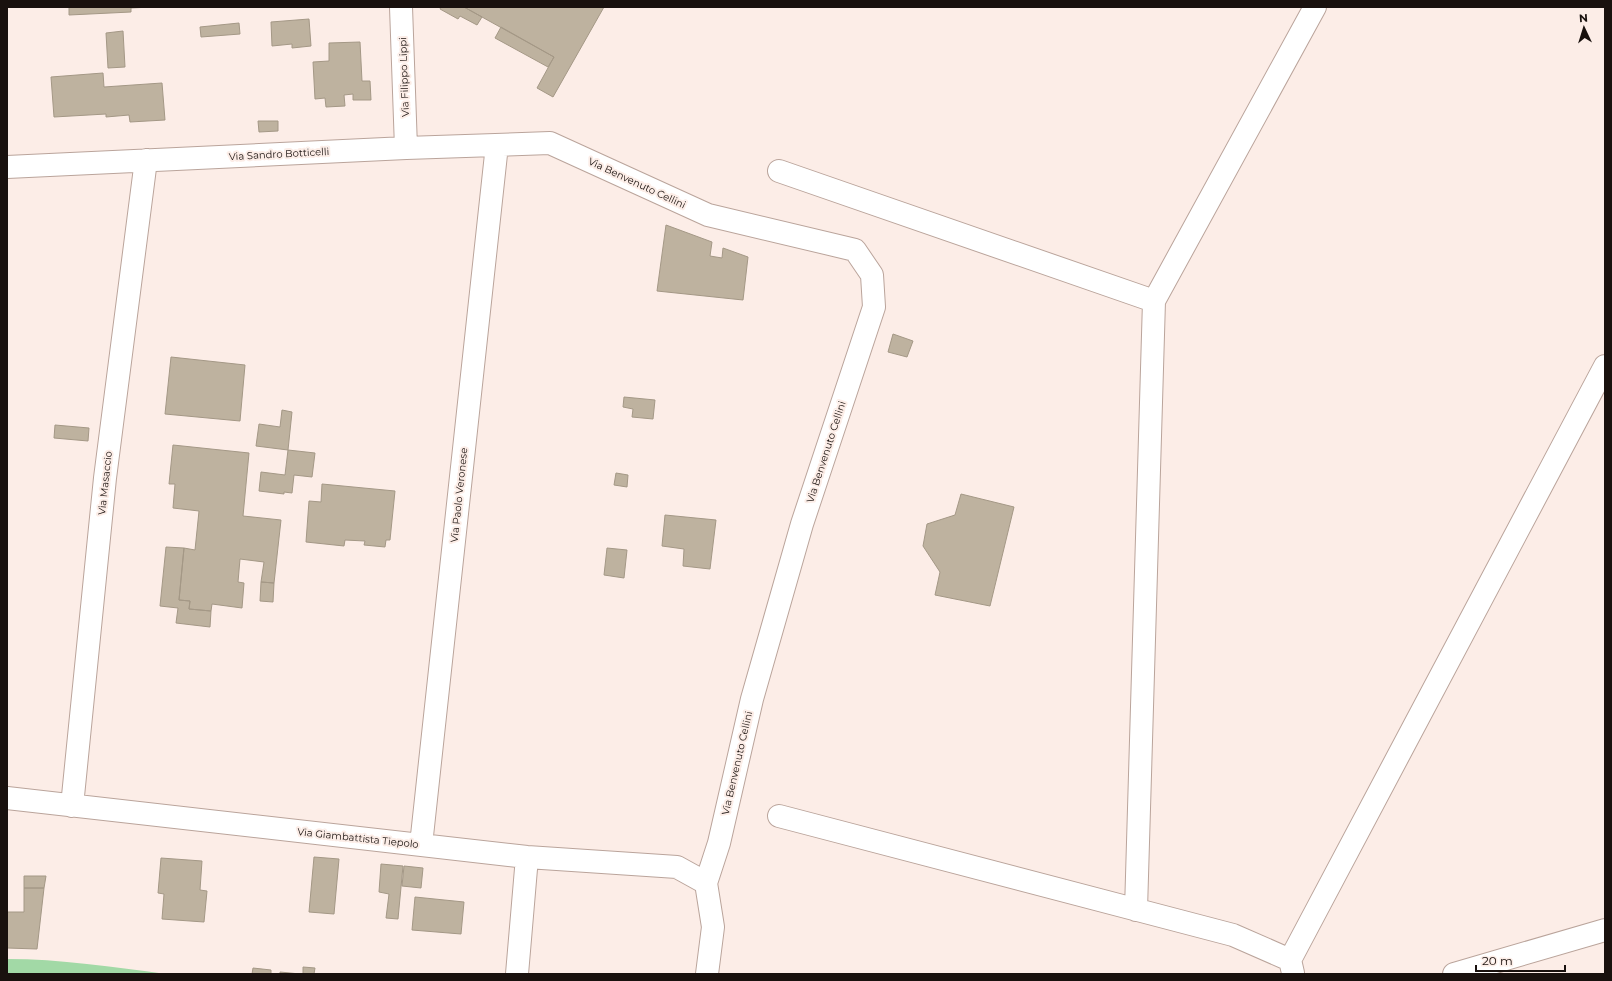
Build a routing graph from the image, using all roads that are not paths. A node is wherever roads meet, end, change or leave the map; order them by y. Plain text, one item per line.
1 (401, 7) edge
2 (1315, 7) edge
3 (550, 143) joint
4 (497, 145) junction
5 (406, 148) junction
6 (146, 160) junction
7 (7, 167) edge
8 (779, 171) dead end
9 (1154, 301) junction
10 (1605, 366) edge
11 (7, 798) edge
12 (72, 806) junction
13 (779, 816) dead end
14 (421, 845) junction
15 (527, 857) junction
16 (706, 883) junction
17 (1136, 910) junction
18 (1605, 930) edge
19 (1292, 967) edge
20 (517, 974) edge
21 (707, 974) edge
22 (1454, 974) edge

1 - 5 street, Via Filippo Lippi
2 - 9 street
3 - 4 street, Via Sandro Botticelli
3 - 16 street, Via Benvenuto Cellini
4 - 5 street, Via Sandro Botticelli
4 - 14 street, Via Paolo Veronese
5 - 6 street, Via Sandro Botticelli
6 - 7 street, Via Sandro Botticelli
6 - 12 street, Via Masaccio
8 - 9 street
9 - 17 street
10 - 19 street
11 - 12 street, Via Giambattista Tiepolo
12 - 14 street, Via Giambattista Tiepolo
13 - 17 street
14 - 15 street, Via Giambattista Tiepolo
15 - 16 street, Via Giambattista Tiepolo
15 - 20 street
16 - 21 street, Via Benvenuto Cellini
17 - 19 street
18 - 22 street

